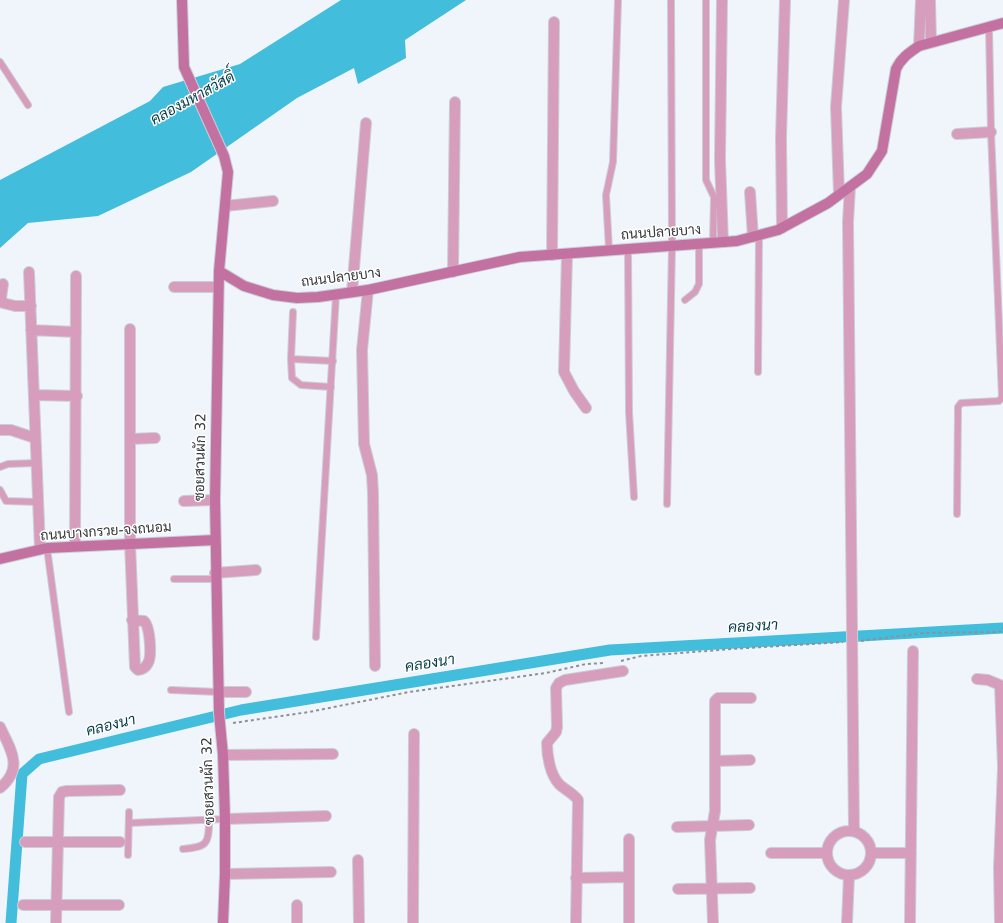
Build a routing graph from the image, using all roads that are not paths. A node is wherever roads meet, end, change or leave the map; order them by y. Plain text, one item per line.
1 (182, 0) edge
2 (618, 0) edge
3 (671, 0) edge
4 (706, 0) edge
5 (722, 0) edge
6 (785, 0) edge
7 (844, 0) edge
8 (921, 0) edge
9 (930, 0) edge
10 (554, 22) dead end
11 (1003, 23) edge
12 (989, 26) junction
13 (931, 42) junction
14 (919, 46) junction
15 (0, 62) edge
16 (455, 102) dead end
17 (28, 105) dead end
18 (366, 123) dead end
19 (990, 132) junction
20 (957, 134) dead end
21 (850, 187) junction
22 (750, 192) dead end
23 (839, 194) junction
24 (273, 201) dead end
25 (225, 206) junction
26 (782, 228) junction
27 (756, 236) junction
28 (718, 242) junction
29 (699, 244) junction
30 (672, 246) junction
31 (628, 249) junction
32 (609, 250) junction
33 (566, 254) junction
34 (552, 255) junction
35 (219, 271) junction
36 (29, 272) dead end
37 (453, 272) junction
38 (76, 276) dead end
39 (3, 284) dead end
40 (174, 287) dead end
41 (218, 287) junction
42 (368, 290) junction
43 (352, 292) junction
44 (336, 295) junction
45 (685, 300) dead end
46 (30, 306) junction
47 (293, 312) dead end
48 (130, 329) dead end
49 (31, 330) junction
50 (76, 332) junction
51 (291, 359) junction
52 (333, 361) junction
53 (758, 372) dead end
54 (331, 387) junction
55 (34, 395) junction
56 (77, 396) junction
57 (586, 408) dead end
58 (0, 430) edge
59 (35, 438) junction
60 (155, 438) dead end
61 (130, 439) junction
62 (36, 463) junction
63 (0, 467) edge
64 (0, 490) edge
65 (634, 497) dead end
66 (215, 500) junction
67 (184, 501) dead end
68 (38, 502) junction
69 (667, 504) dead end
70 (957, 514) dead end
71 (215, 540) junction
72 (130, 543) junction
73 (75, 546) junction
74 (43, 548) junction
75 (0, 560) edge
76 (256, 570) dead end
77 (215, 576) junction
78 (174, 579) dead end
79 (132, 620) dead end
80 (316, 637) dead end
81 (913, 651) dead end
82 (375, 666) dead end
83 (623, 671) dead end
84 (977, 679) dead end
85 (171, 690) dead end
86 (218, 692) junction
87 (246, 692) dead end
88 (751, 698) dead end
89 (70, 712) dead end
90 (0, 727) edge
91 (414, 734) dead end
92 (333, 754) dead end
93 (223, 755) junction
94 (750, 760) dead end
95 (715, 761) junction
96 (1003, 768) edge
97 (0, 788) edge
98 (120, 790) dead end
99 (129, 812) dead end
100 (326, 816) dead end
101 (225, 819) junction
102 (209, 820) junction
103 (129, 823) junction
104 (749, 825) dead end
105 (677, 826) dead end
106 (712, 826) junction
107 (854, 830) junction
108 (629, 839) dead end
109 (25, 842) dead end
110 (59, 842) junction
111 (120, 842) dead end
112 (183, 849) dead end
113 (771, 853) dead end
114 (826, 853) junction
115 (871, 853) junction
116 (910, 853) junction
117 (128, 855) dead end
118 (358, 860) dead end
119 (331, 872) dead end
120 (226, 874) junction
121 (849, 875) junction
122 (629, 877) junction
123 (576, 878) junction
124 (712, 888) junction
125 (750, 888) dead end
126 (678, 889) dead end
127 (56, 905) junction
128 (119, 905) dead end
129 (297, 905) dead end
130 (23, 906) dead end
131 (56, 923) edge
132 (223, 923) edge
133 (297, 923) edge
134 (360, 923) edge
135 (413, 923) edge
136 (576, 923) edge
137 (629, 923) edge
138 (713, 923) edge
139 (847, 923) edge
140 (910, 923) edge
141 (1000, 923) edge

1 - 25 street, ซอยสวนผัก 32
2 - 32 lane
3 - 30 lane
4 - 28 lane
5 - 28 street
6 - 26 street
7 - 23 street
8 - 14 street
9 - 13 street
10 - 34 street
11 - 12 street, ถนนปลายบาง
12 - 13 street, ถนนปลายบาง
12 - 19 lane
13 - 14 street, ถนนปลายบาง
14 - 21 street, ถนนปลายบาง
15 - 17 lane
16 - 37 street
18 - 43 street
19 - 20 street
19 - 70 lane
21 - 23 street, ถนนปลายบาง
21 - 107 street
22 - 27 street
23 - 26 street, ถนนปลายบาง
24 - 25 street
25 - 35 street, ซอยสวนผัก 32
26 - 27 street, ถนนปลายบาง
27 - 28 street, ถนนปลายบาง
27 - 53 lane
28 - 29 street, ถนนปลายบาง
29 - 30 street, ถนนปลายบาง
29 - 45 lane
30 - 31 street, ถนนปลายบาง
30 - 69 lane
31 - 32 street, ถนนปลายบาง
31 - 65 lane
32 - 33 street, ถนนปลายบาง
33 - 34 street, ถนนปลายบาง
33 - 57 street
34 - 37 street, ถนนปลายบาง
35 - 41 street, ซอยสวนผัก 32
35 - 44 street, ถนนปลายบาง
36 - 46 street
37 - 42 street, ถนนปลายบาง
38 - 50 street
39 - 46 street
40 - 41 street
41 - 66 street, ซอยสวนผัก 32
42 - 43 street, ถนนปลายบาง
42 - 82 street
43 - 44 street, ถนนปลายบาง
44 - 52 lane
46 - 49 street
47 - 51 lane
48 - 61 street
49 - 50 street
49 - 55 street
50 - 56 street
51 - 52 lane
51 - 54 lane
52 - 54 lane
54 - 80 lane
55 - 56 street
55 - 59 street
56 - 73 street
58 - 59 street
59 - 62 street
60 - 61 street
61 - 72 street
62 - 63 lane
62 - 68 street
64 - 68 lane
66 - 67 street
66 - 71 street, ซอยสวนผัก 32
68 - 74 street
71 - 72 street, ถนนบางกรวย-จงถนอม
71 - 77 street, ซอยสวนผัก 32
72 - 73 street, ถนนบางกรวย-จงถนอม
72 - 79 street
73 - 74 street, ถนนบางกรวย-จงถนอม
74 - 75 street, ถนนบางกรวย-จงถนอม
74 - 89 lane
76 - 77 street
77 - 78 lane
77 - 86 street, ซอยสวนผัก 32
81 - 116 street
83 - 123 street
84 - 96 street
85 - 86 lane
86 - 87 street
86 - 93 street, ซอยสวนผัก 32
88 - 95 street
90 - 97 street
91 - 135 street
92 - 93 street
93 - 101 street, ซอยสวนผัก 32
94 - 95 street
95 - 106 street
96 - 141 street
98 - 110 street
99 - 103 lane
100 - 101 street
101 - 102 lane
101 - 120 street, ซอยสวนผัก 32
102 - 103 lane
102 - 112 lane
103 - 117 lane
104 - 106 street
105 - 106 street
106 - 124 street
107 - 114 street
107 - 115 street
108 - 122 street
109 - 110 street
110 - 111 street
110 - 127 street
113 - 114 street
114 - 121 street
115 - 116 street
115 - 121 street
116 - 140 street
118 - 134 street
119 - 120 street
120 - 132 street, ซอยสวนผัก 32
121 - 139 street
122 - 123 street
122 - 137 street
123 - 136 street
124 - 125 street
124 - 126 street
124 - 138 street
127 - 128 street
127 - 130 street
127 - 131 street
129 - 133 street

